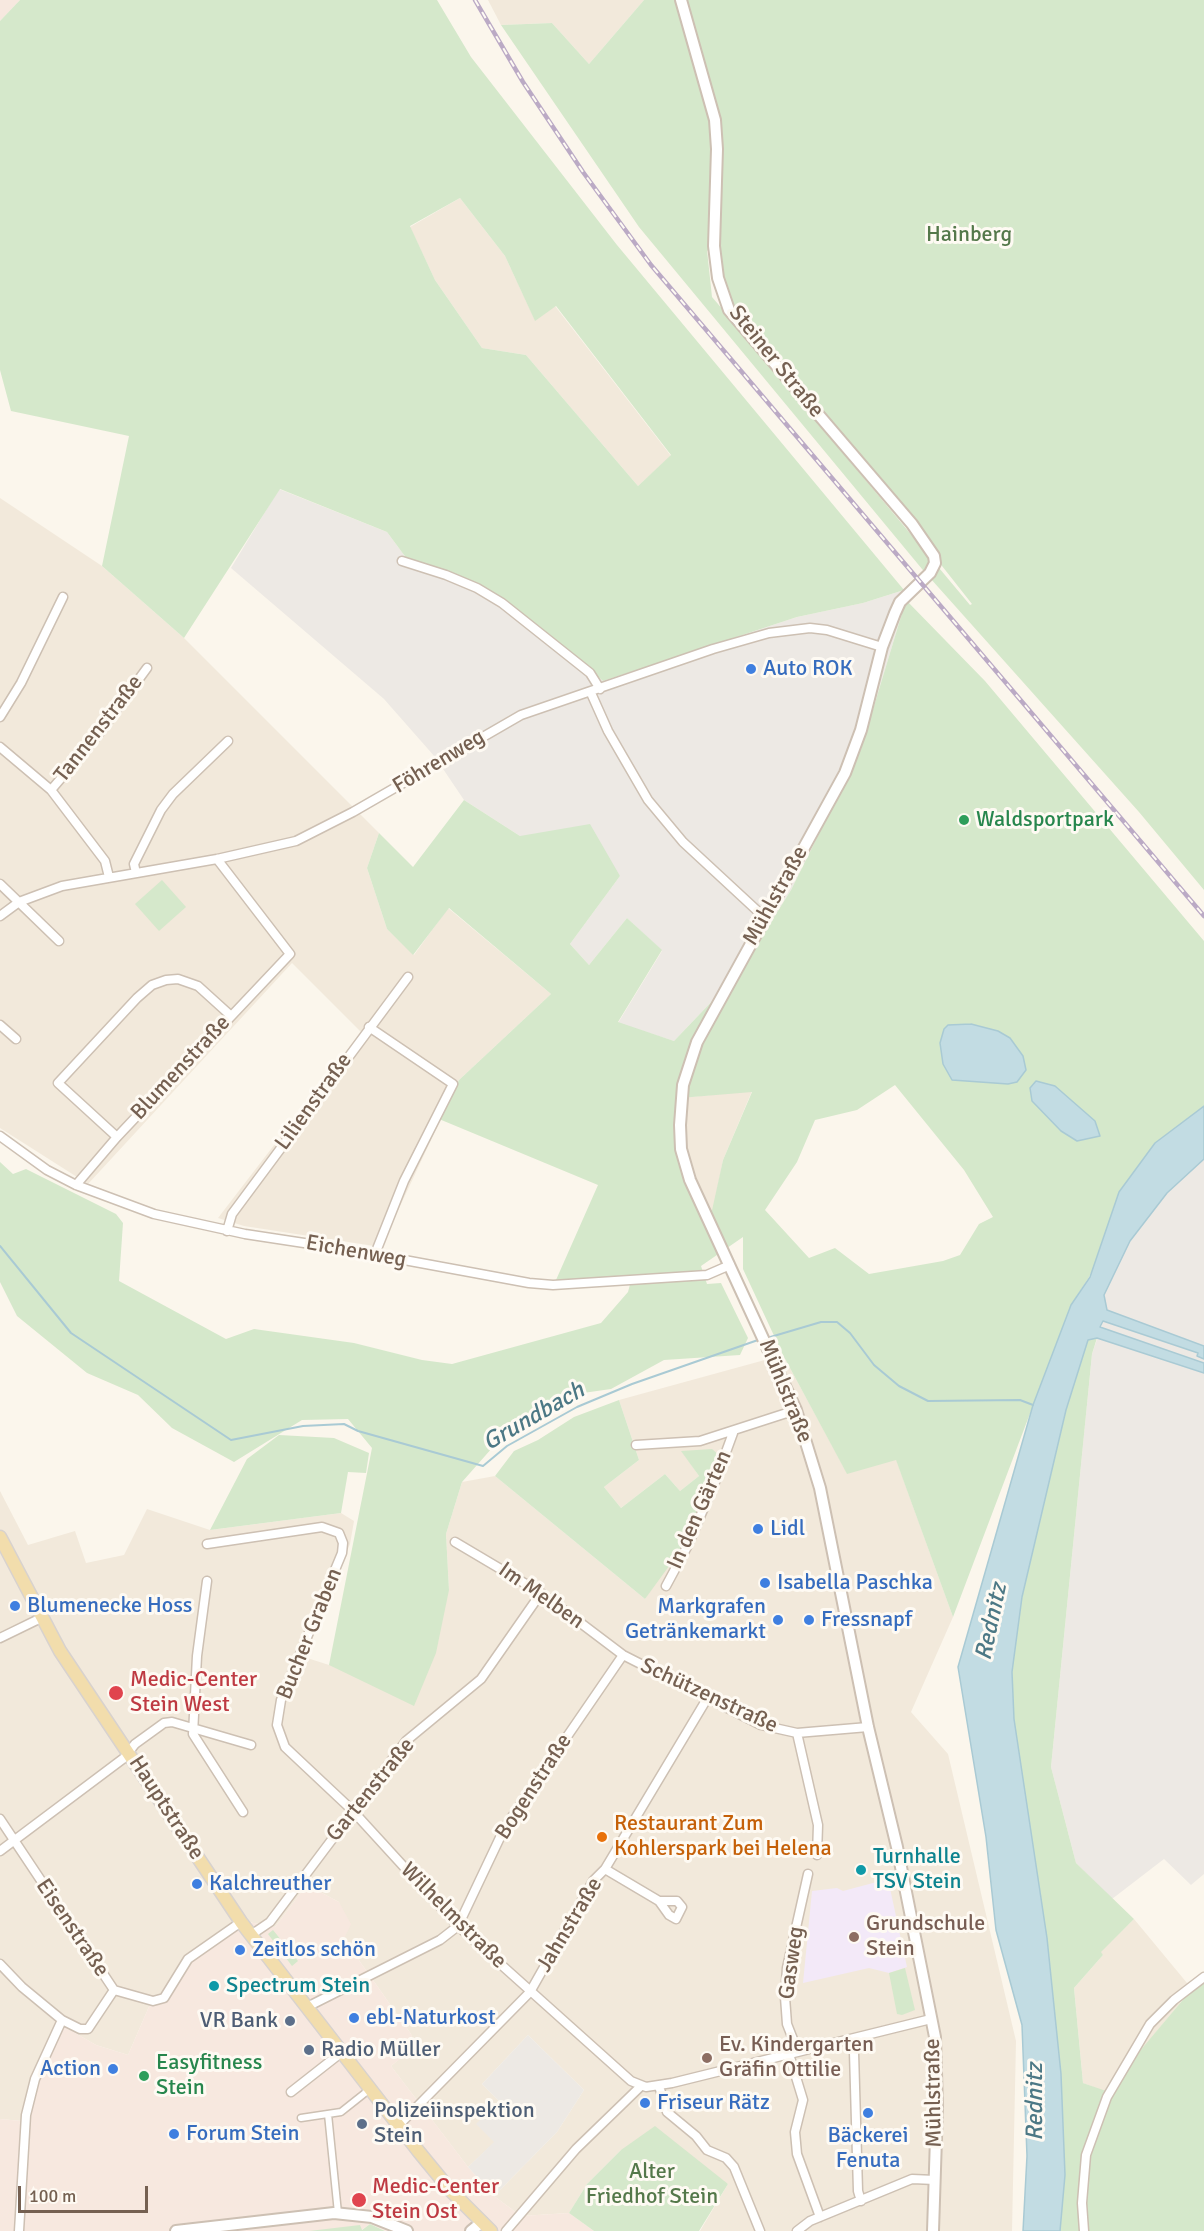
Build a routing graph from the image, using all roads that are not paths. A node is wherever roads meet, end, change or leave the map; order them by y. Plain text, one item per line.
1 (681, 0) edge
2 (402, 561) dead end
3 (63, 597) dead end
4 (898, 604) joint
5 (882, 647) junction
6 (147, 668) dead end
7 (600, 689) junction
8 (591, 693) junction
9 (0, 717) edge
10 (228, 741) dead end
11 (0, 747) edge
12 (51, 790) junction
13 (217, 860) junction
14 (136, 873) junction
15 (109, 877) junction
16 (0, 885) edge
17 (19, 902) junction
18 (0, 916) edge
19 (764, 916) junction
20 (59, 940) dead end
21 (408, 977) dead end
22 (230, 1016) junction
23 (0, 1025) edge
24 (369, 1027) junction
25 (16, 1039) dead end
26 (0, 1136) edge
27 (117, 1137) junction
28 (76, 1185) junction
29 (227, 1231) junction
30 (375, 1254) junction
31 (730, 1265) junction
32 (796, 1410) junction
33 (732, 1433) junction
34 (636, 1445) dead end
35 (0, 1537) edge
36 (455, 1542) dead end
37 (207, 1544) dead end
38 (207, 1581) dead end
39 (666, 1586) dead end
40 (541, 1593) junction
41 (41, 1618) junction
42 (0, 1638) edge
43 (623, 1655) junction
44 (708, 1697) junction
45 (868, 1727) junction
46 (193, 1728) junction
47 (797, 1733) junction
48 (251, 1745) dead end
49 (131, 1753) junction
50 (352, 1810) junction
51 (243, 1812) dead end
52 (0, 1819) edge
53 (13, 1841) junction
54 (0, 1851) edge
55 (817, 1855) dead end
56 (605, 1869) junction
57 (808, 1874) dead end
58 (659, 1901) dead end
59 (241, 1922) junction
60 (458, 1926) junction
61 (251, 1935) junction
62 (0, 1964) edge
63 (1204, 1977) edge
64 (114, 1990) junction
65 (530, 1992) junction
66 (307, 2007) junction
67 (931, 2019) junction
68 (62, 2020) junction
69 (851, 2039) junction
70 (342, 2052) junction
71 (794, 2053) junction
72 (640, 2086) junction
73 (659, 2086) junction
74 (370, 2089) junction
75 (291, 2092) dead end
76 (328, 2114) junction
77 (301, 2118) dead end
78 (398, 2126) junction
79 (935, 2180) junction
80 (861, 2201) junction
81 (338, 2213) junction
82 (820, 2217) junction
83 (486, 2226) edge
84 (1084, 2230) edge
85 (19, 2231) edge
86 (176, 2231) edge
87 (407, 2231) edge
88 (471, 2231) edge
89 (506, 2231) edge
90 (760, 2231) edge
91 (797, 2231) edge
92 (933, 2231) edge

1 - 4 street, Steiner Straße
2 - 7 street
3 - 9 street
4 - 5 street, Mühlstraße
5 - 7 street, Föhrenweg
5 - 19 street, Mühlstraße
6 - 12 street, Tannenstraße
7 - 8 street, Föhrenweg
8 - 13 street, Föhrenweg
8 - 19 street
10 - 14 street
11 - 12 street
12 - 15 street
13 - 14 street, Föhrenweg
13 - 22 street, Blumenstraße
14 - 15 street, Föhrenweg
15 - 17 street, Föhrenweg
16 - 17 street
17 - 18 street, Föhrenweg
17 - 20 street
19 - 31 street, Mühlstraße
21 - 24 street, Lilienstraße
22 - 27 street, Blumenstraße
22 - 27 street
23 - 25 street
24 - 29 street, Lilienstraße
24 - 30 street
26 - 28 street, Eichenweg
27 - 28 street, Blumenstraße
28 - 29 street, Eichenweg
29 - 30 street, Eichenweg
30 - 31 street, Eichenweg
31 - 32 street, Mühlstraße
32 - 33 street
32 - 45 street, Mühlstraße
33 - 34 street
33 - 39 street, In den Gärten
35 - 41 main road, Hauptstraße
36 - 40 street, Im Melben
37 - 50 street, Bucher Graben
38 - 46 street
40 - 43 street, Im Melben
40 - 50 street, Gartenstraße
41 - 42 street
41 - 49 main road, Hauptstraße
43 - 44 street, Schützenstraße
43 - 60 street, Bogenstraße
44 - 47 street, Schützenstraße
44 - 56 street, Jahnstraße
45 - 47 street, Schützenstraße
45 - 67 street, Mühlstraße
46 - 48 street
46 - 49 street
46 - 51 street
47 - 55 street
49 - 53 street
49 - 59 main road, Hauptstraße
50 - 60 street, Wilhelmstraße
50 - 61 street, Gartenstraße
52 - 53 street, Eisenstraße
53 - 54 street
53 - 64 street, Eisenstraße
56 - 58 street
56 - 65 street, Jahnstraße
57 - 71 street, Gasweg
59 - 61 main road, Hauptstraße
59 - 64 street, Eisenstraße
60 - 65 street, Wilhelmstraße
60 - 66 street
61 - 66 main road, Hauptstraße
62 - 68 street
63 - 84 street
64 - 68 street
65 - 72 street, Wilhelmstraße
65 - 78 street, Jahnstraße
66 - 70 main road, Hauptstraße
67 - 69 street
67 - 79 street, Mühlstraße
68 - 85 street
69 - 71 street
69 - 80 street
70 - 74 main road, Hauptstraße
70 - 75 street
71 - 73 street
71 - 82 street, Gasweg
72 - 73 street
72 - 89 street
73 - 90 street
74 - 76 street
74 - 78 main road, Hauptstraße
76 - 77 street
76 - 81 street
78 - 83 main road, Hauptstraße
79 - 80 street
79 - 92 street, Mühlstraße
80 - 82 street
81 - 86 street
81 - 87 street
82 - 91 street
83 - 88 street

